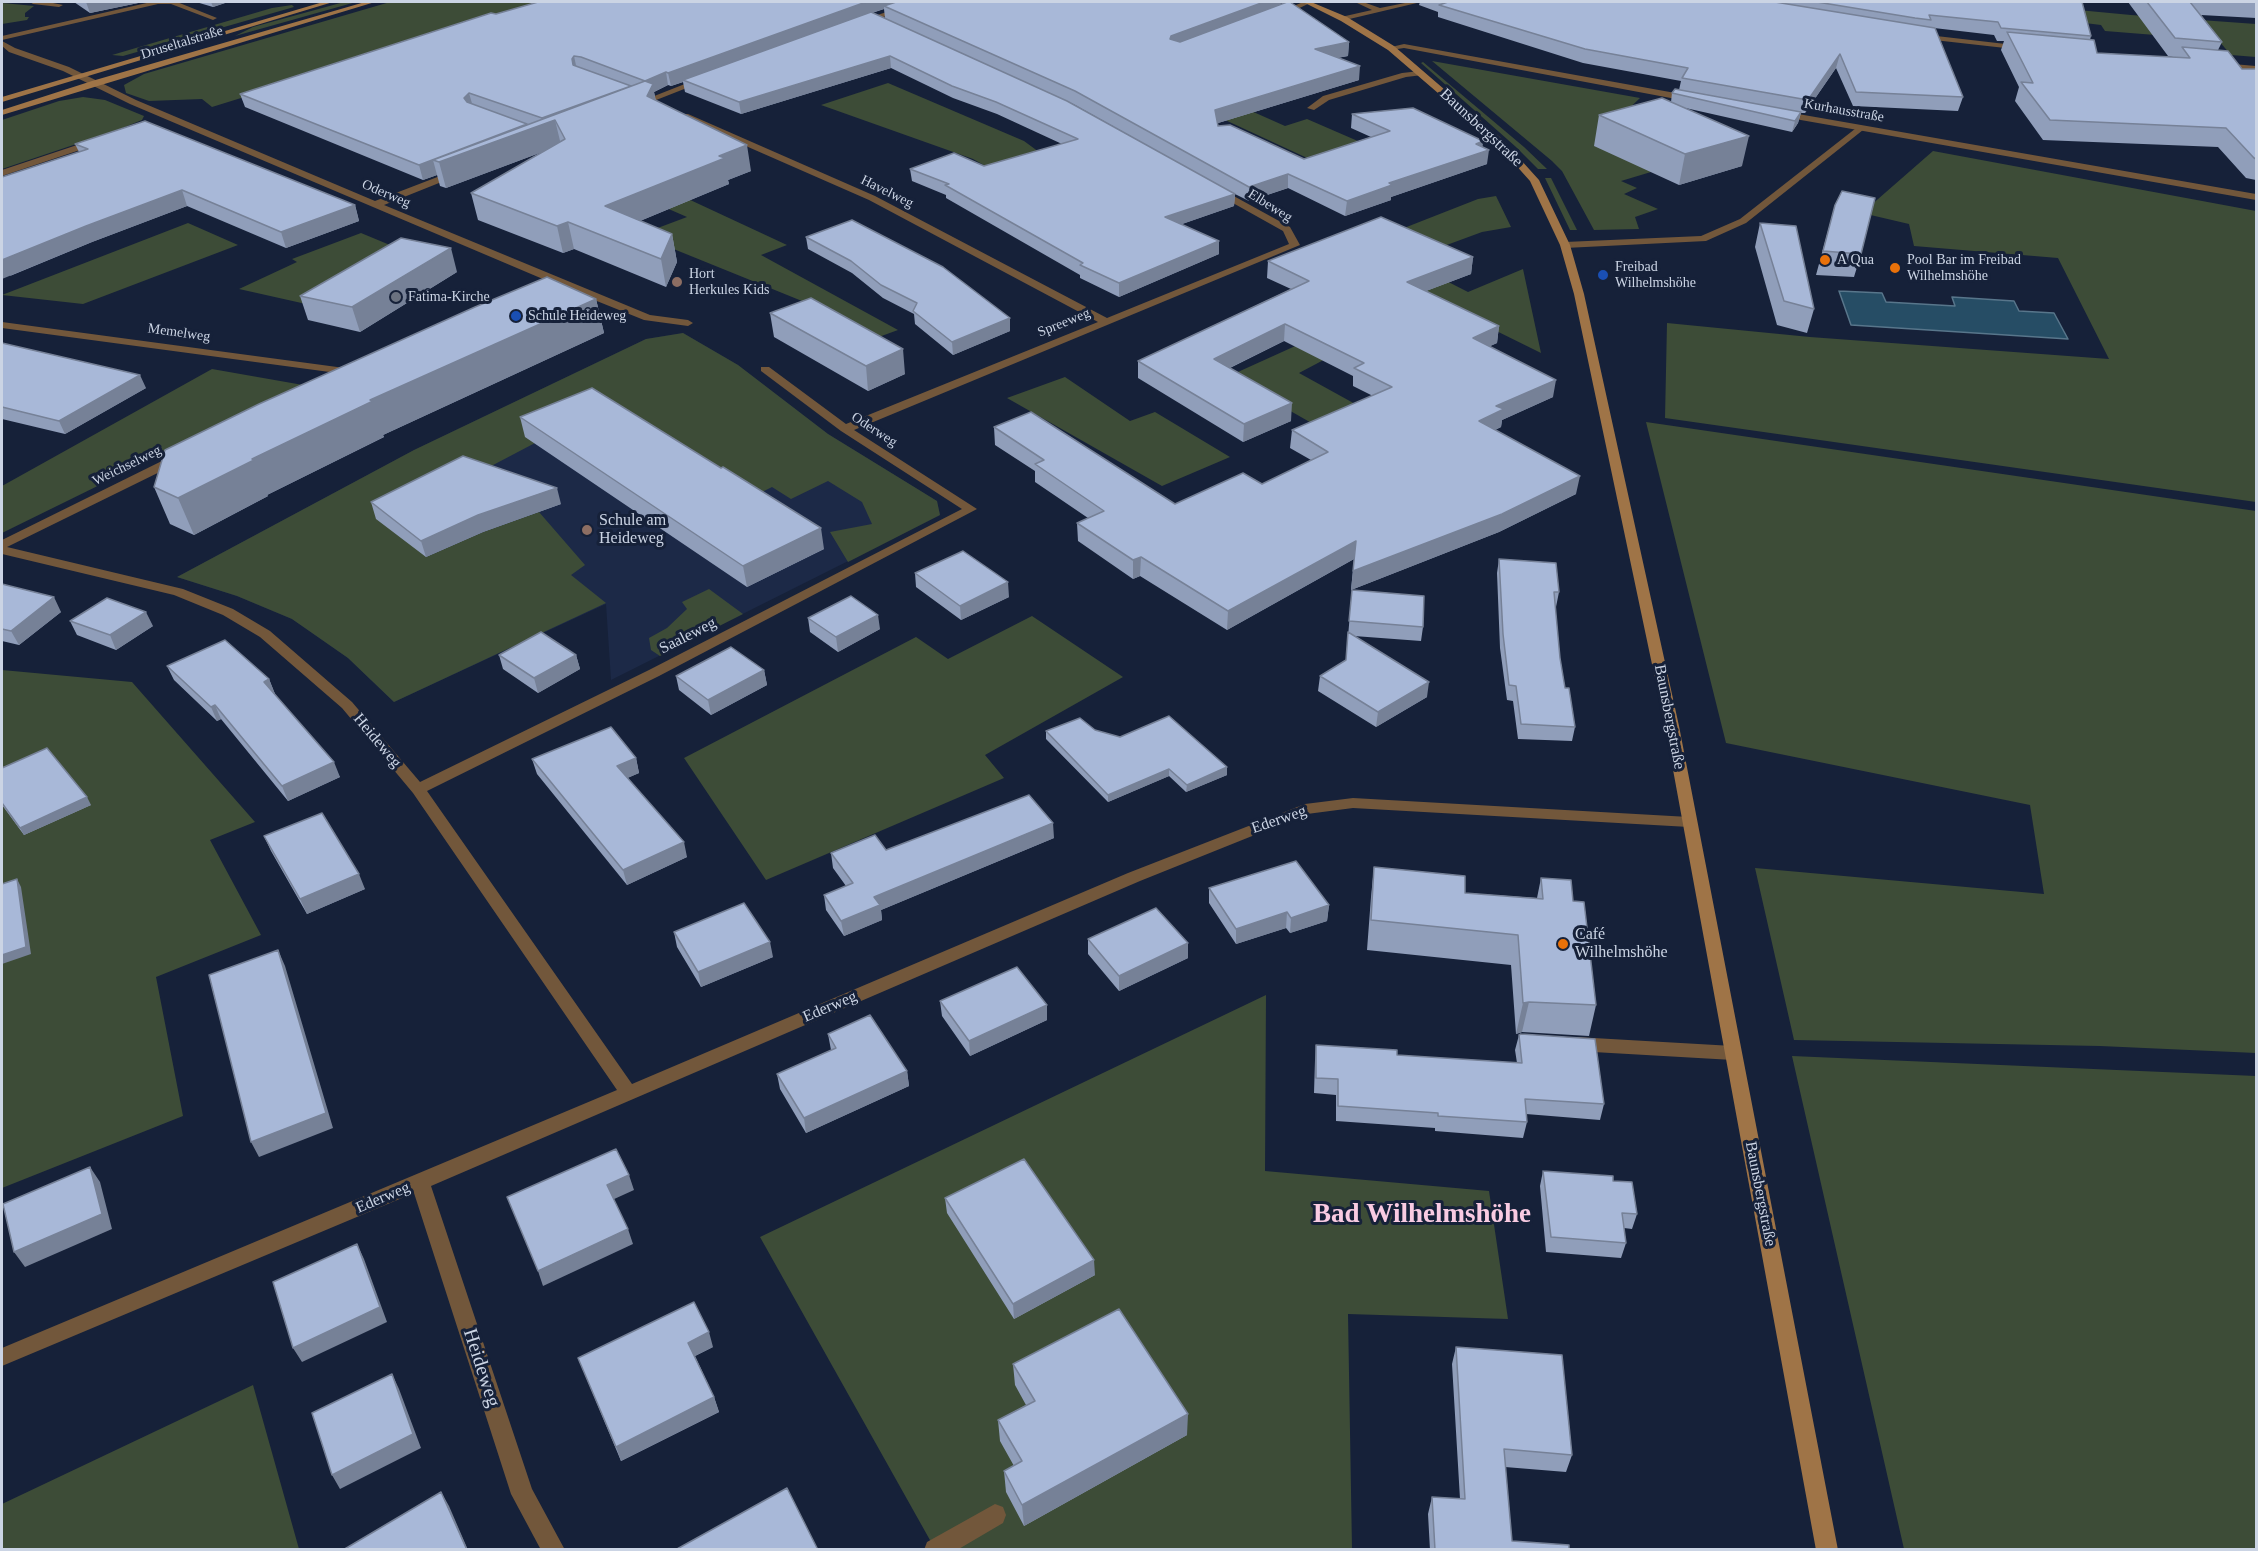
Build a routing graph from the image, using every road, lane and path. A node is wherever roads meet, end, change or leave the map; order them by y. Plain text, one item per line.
1 (33, 2) edge
2 (329, 2) edge
3 (371, 2) edge
4 (887, 2) edge
5 (923, 2) edge
6 (1307, 2) edge
7 (1358, 2) edge
8 (1418, 2) edge
9 (59, 5) dead end
10 (907, 7) junction
11 (1380, 11) junction
12 (1272, 17) edge
13 (213, 18) dead end
14 (872, 18) junction
15 (1344, 20) junction
16 (882, 23) edge
17 (852, 25) edge
18 (1911, 35) edge
19 (2, 38) edge
20 (2, 43) edge
21 (1391, 48) junction
22 (2030, 49) edge
23 (12, 50) junction
24 (2, 52) edge
25 (2210, 64) edge
26 (2256, 68) edge
27 (1420, 73) junction
28 (79, 75) junction
29 (713, 76) edge
30 (95, 83) junction
31 (632, 92) edge
32 (2, 100) edge
33 (650, 100) junction
34 (1704, 101) edge
35 (660, 105) edge
36 (629, 108) edge
37 (1311, 108) dead end
38 (671, 109) edge
39 (1770, 112) edge
40 (2, 113) edge
41 (170, 117) junction
42 (158, 121) dead end
43 (1860, 128) junction
44 (102, 139) edge
45 (469, 168) edge
46 (2, 173) edge
47 (1205, 183) edge
48 (2256, 197) edge
49 (374, 205) junction
50 (1295, 245) joint
51 (1565, 245) junction
52 (1106, 322) junction
53 (688, 323) dead end
54 (2, 324) edge
55 (765, 369) dead end
56 (331, 382) edge
57 (845, 429) junction
58 (182, 456) edge
59 (971, 509) joint
60 (2, 547) edge
61 (418, 789) junction
62 (1689, 822) junction
63 (1556, 1042) edge
64 (1733, 1053) junction
65 (629, 1093) junction
66 (420, 1182) junction
67 (2, 1357) edge
68 (995, 1515) dead end
69 (554, 1550) edge
70 (935, 1550) edge
71 (1827, 1550) edge

1 - 9 street
2 - 28 main road, Druseltalstraße
3 - 30 main road, Druseltalstraße
4 - 10 street
5 - 10 street
6 - 12 street
6 - 15 main road, Baunsbergstraße
7 - 11 street
8 - 11 street
10 - 14 street
11 - 15 street
13 - 19 street
14 - 16 street
14 - 17 street
15 - 21 main road, Baunsbergstraße
18 - 22 street
20 - 23 street, Oderweg
21 - 27 main road, Baunsbergstraße
21 - 34 street
23 - 24 street
23 - 28 street, Oderweg
25 - 26 street
27 - 37 street
27 - 51 main road, Baunsbergstraße
28 - 30 street, Oderweg
28 - 32 main road, Druseltalstraße
29 - 33 street
30 - 40 main road, Druseltalstraße
30 - 41 street, Oderweg
31 - 33 street
33 - 35 street
33 - 36 street
38 - 52 street, Havelweg
39 - 43 street, Kurhausstraße
41 - 42 street
41 - 49 street, Oderweg
43 - 48 street, Kurhausstraße
43 - 51 street
44 - 46 street
45 - 49 street
47 - 50 street, Elbeweg
49 - 53 street, Oderweg
50 - 52 street, Spreeweg
51 - 62 main road, Baunsbergstraße
52 - 57 street, Spreeweg
54 - 56 street, Memelweg
55 - 57 street, Oderweg
57 - 59 street, Oderweg
58 - 60 street, Weichselweg
59 - 61 street, Saaleweg
60 - 61 street, Heideweg
61 - 65 street, Heideweg
62 - 64 main road, Baunsbergstraße
62 - 65 street, Ederweg
63 - 64 street
64 - 71 main road, Baunsbergstraße
65 - 66 street, Ederweg
66 - 67 street, Ederweg
66 - 69 street, Heideweg
68 - 70 street

